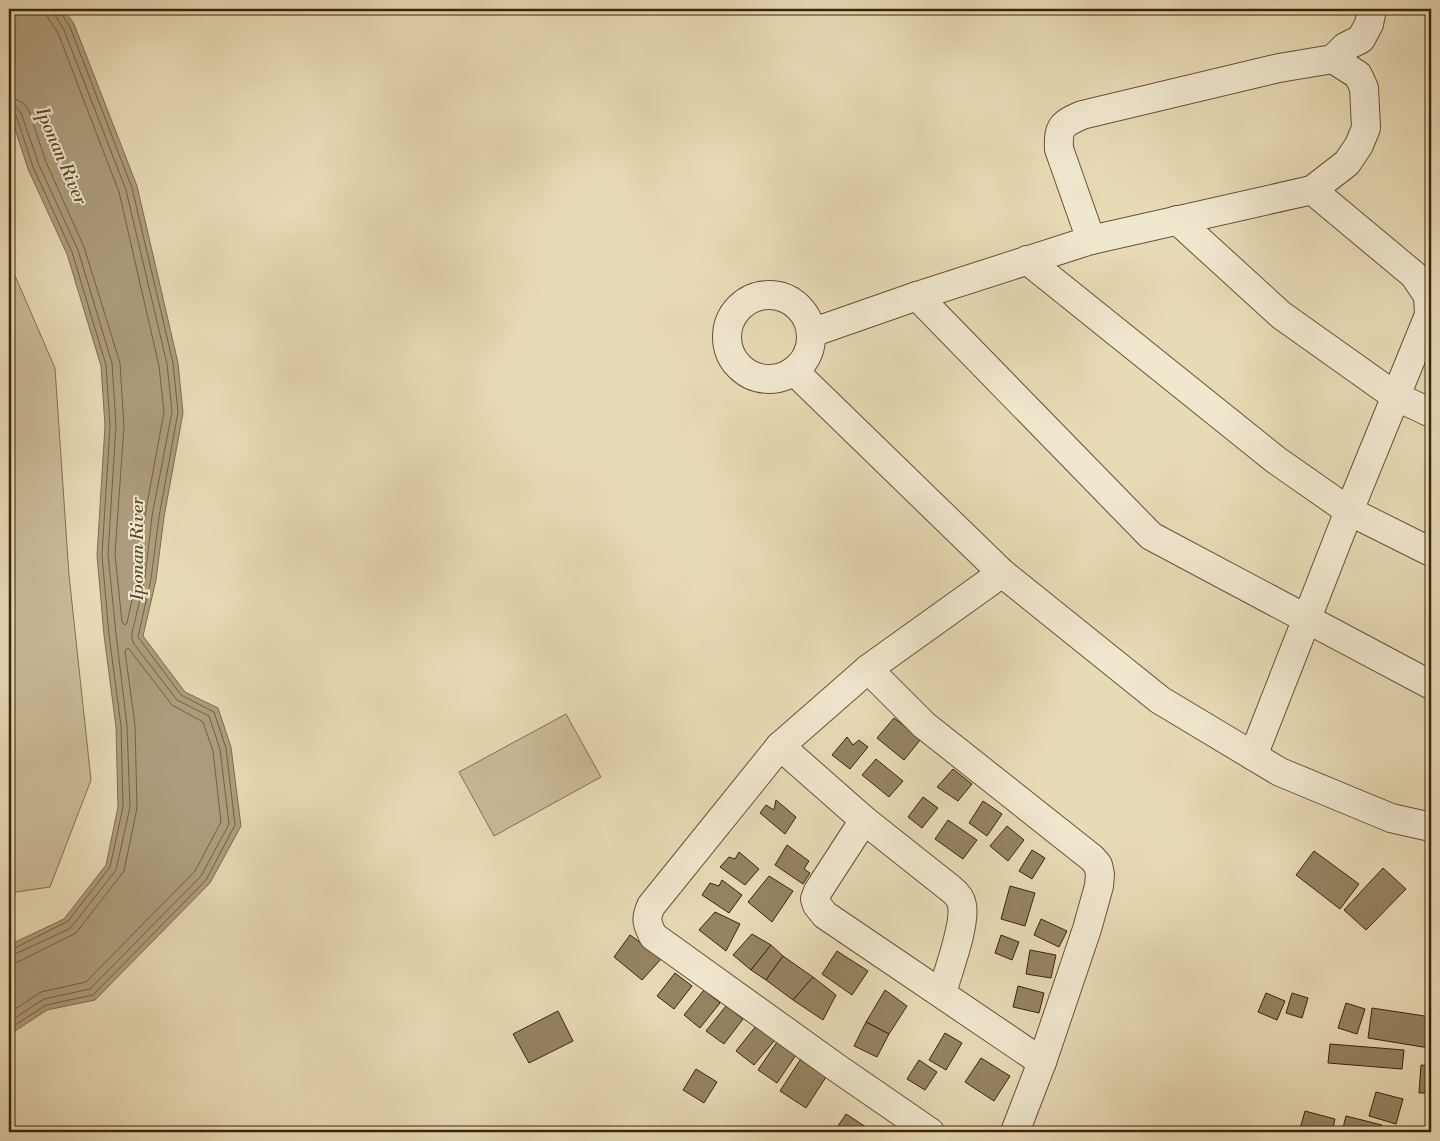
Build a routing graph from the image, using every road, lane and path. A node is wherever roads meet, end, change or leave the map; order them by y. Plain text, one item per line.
1 (1372, 9) edge
2 (1332, 59) junction
3 (1312, 190) junction
4 (1177, 220) junction
5 (1091, 240) junction
6 (1027, 260) junction
7 (917, 296) junction
8 (811, 333) junction
9 (794, 370) junction
10 (1395, 396) junction
11 (1431, 413) edge
12 (1350, 511) junction
13 (1431, 552) edge
14 (1002, 573) junction
15 (1307, 619) junction
16 (868, 669) junction
17 (1431, 685) edge
18 (780, 746) junction
19 (1253, 756) junction
20 (864, 820) junction
21 (1431, 827) edge
22 (942, 993) junction
23 (1042, 1062) junction
24 (930, 1132) edge
25 (1015, 1132) edge

1 - 2 street
2 - 3 street
2 - 5 street
3 - 4 street
3 - 10 street
4 - 5 street
4 - 10 street
5 - 6 street
6 - 7 street
6 - 12 street
7 - 8 street
7 - 15 street
8 - 9 street
8 - 9 street
9 - 14 street
10 - 11 street
10 - 12 street
12 - 13 street
12 - 15 street
14 - 16 street
14 - 19 street
15 - 17 street
15 - 19 street
16 - 18 street
16 - 23 street
18 - 20 street
18 - 24 street
19 - 21 street
20 - 22 street
20 - 22 street
22 - 23 street
23 - 25 street

